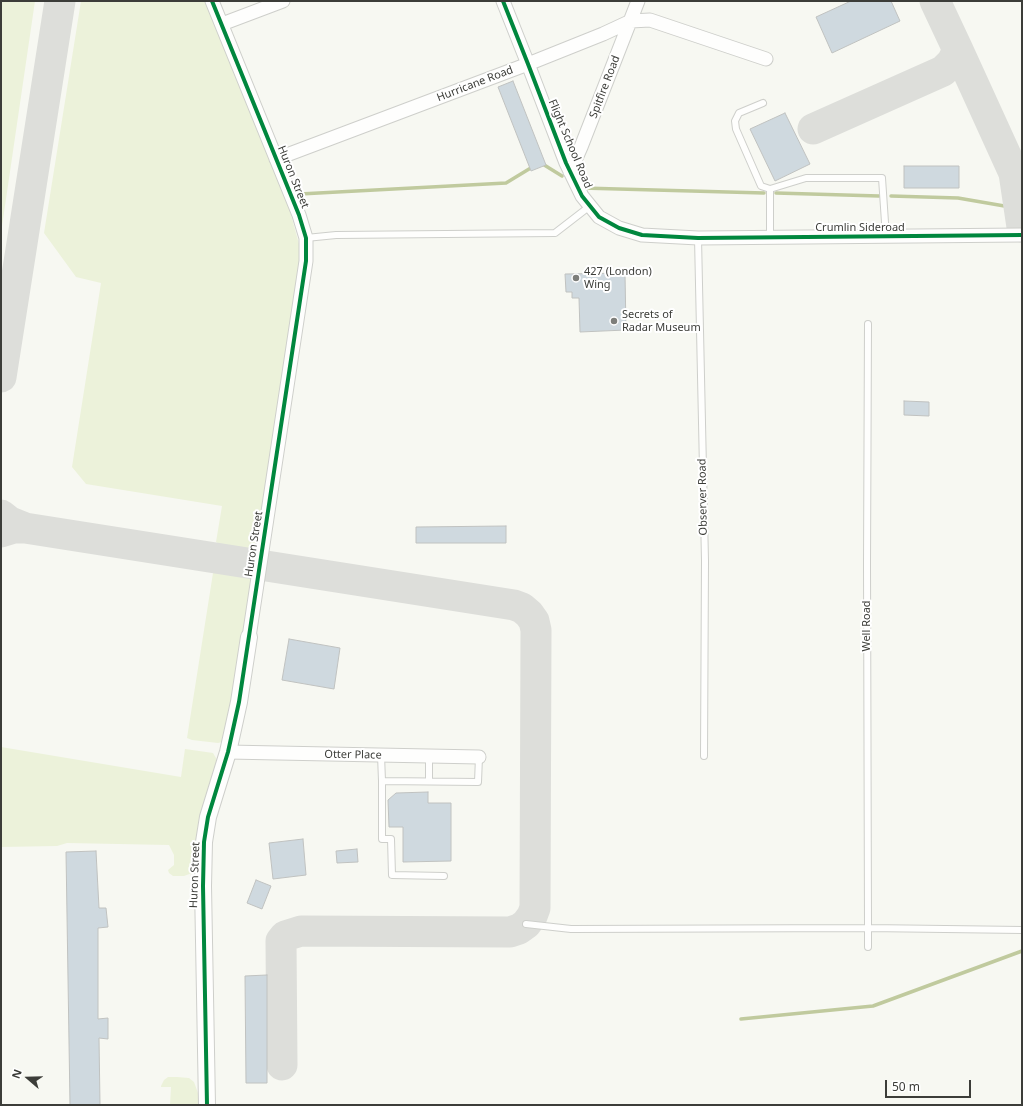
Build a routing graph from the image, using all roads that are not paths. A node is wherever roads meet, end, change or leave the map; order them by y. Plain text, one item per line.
1 (212, 1) edge
2 (282, 1) edge
3 (503, 1) edge
4 (638, 1) edge
5 (631, 21) junction
6 (222, 24) junction
7 (766, 59) dead end
8 (528, 64) junction
9 (763, 103) dead end
10 (276, 159) junction
11 (570, 172) junction
12 (770, 189) junction
13 (590, 206) junction
14 (1022, 236) edge
15 (886, 237) junction
16 (306, 238) junction
17 (698, 238) junction
18 (770, 238) junction
19 (868, 324) dead end
20 (867, 589) dead end
21 (249, 637) joint
22 (228, 752) junction
23 (381, 755) junction
24 (428, 756) junction
25 (704, 756) dead end
26 (479, 757) joint
27 (382, 781) junction
28 (429, 782) junction
29 (444, 876) dead end
30 (868, 920) junction
31 (526, 924) dead end
32 (868, 928) junction
33 (1022, 930) edge
34 (868, 947) dead end
35 (206, 1105) edge

1 - 6 street, Huron Street
2 - 6 street
3 - 8 street, Flight School Road
4 - 5 street, Spitfire Road
5 - 7 street, Hurricane Road
5 - 8 street, Hurricane Road
5 - 11 street, Spitfire Road
6 - 10 street, Huron Street
8 - 10 street, Hurricane Road
8 - 11 street, Flight School Road
9 - 12 lane
10 - 16 street, Huron Street
11 - 13 street, Flight School Road
12 - 15 lane
12 - 18 lane
13 - 16 lane
13 - 17 street, Flight School Road
14 - 15 street, Crumlin Sideroad
15 - 18 street, Crumlin Sideroad
16 - 21 street, Huron Street
17 - 18 street, Crumlin Sideroad
17 - 25 lane, Observer Road
19 - 30 lane, Well Road
20 - 30 lane
21 - 22 street, Huron Street
22 - 23 street, Otter Place
22 - 35 street, Huron Street
23 - 24 street, Otter Place
23 - 27 lane
24 - 26 street, Otter Place
24 - 28 lane
26 - 28 lane
27 - 28 lane
27 - 29 lane
30 - 32 lane
31 - 32 lane
32 - 33 lane
32 - 34 lane

